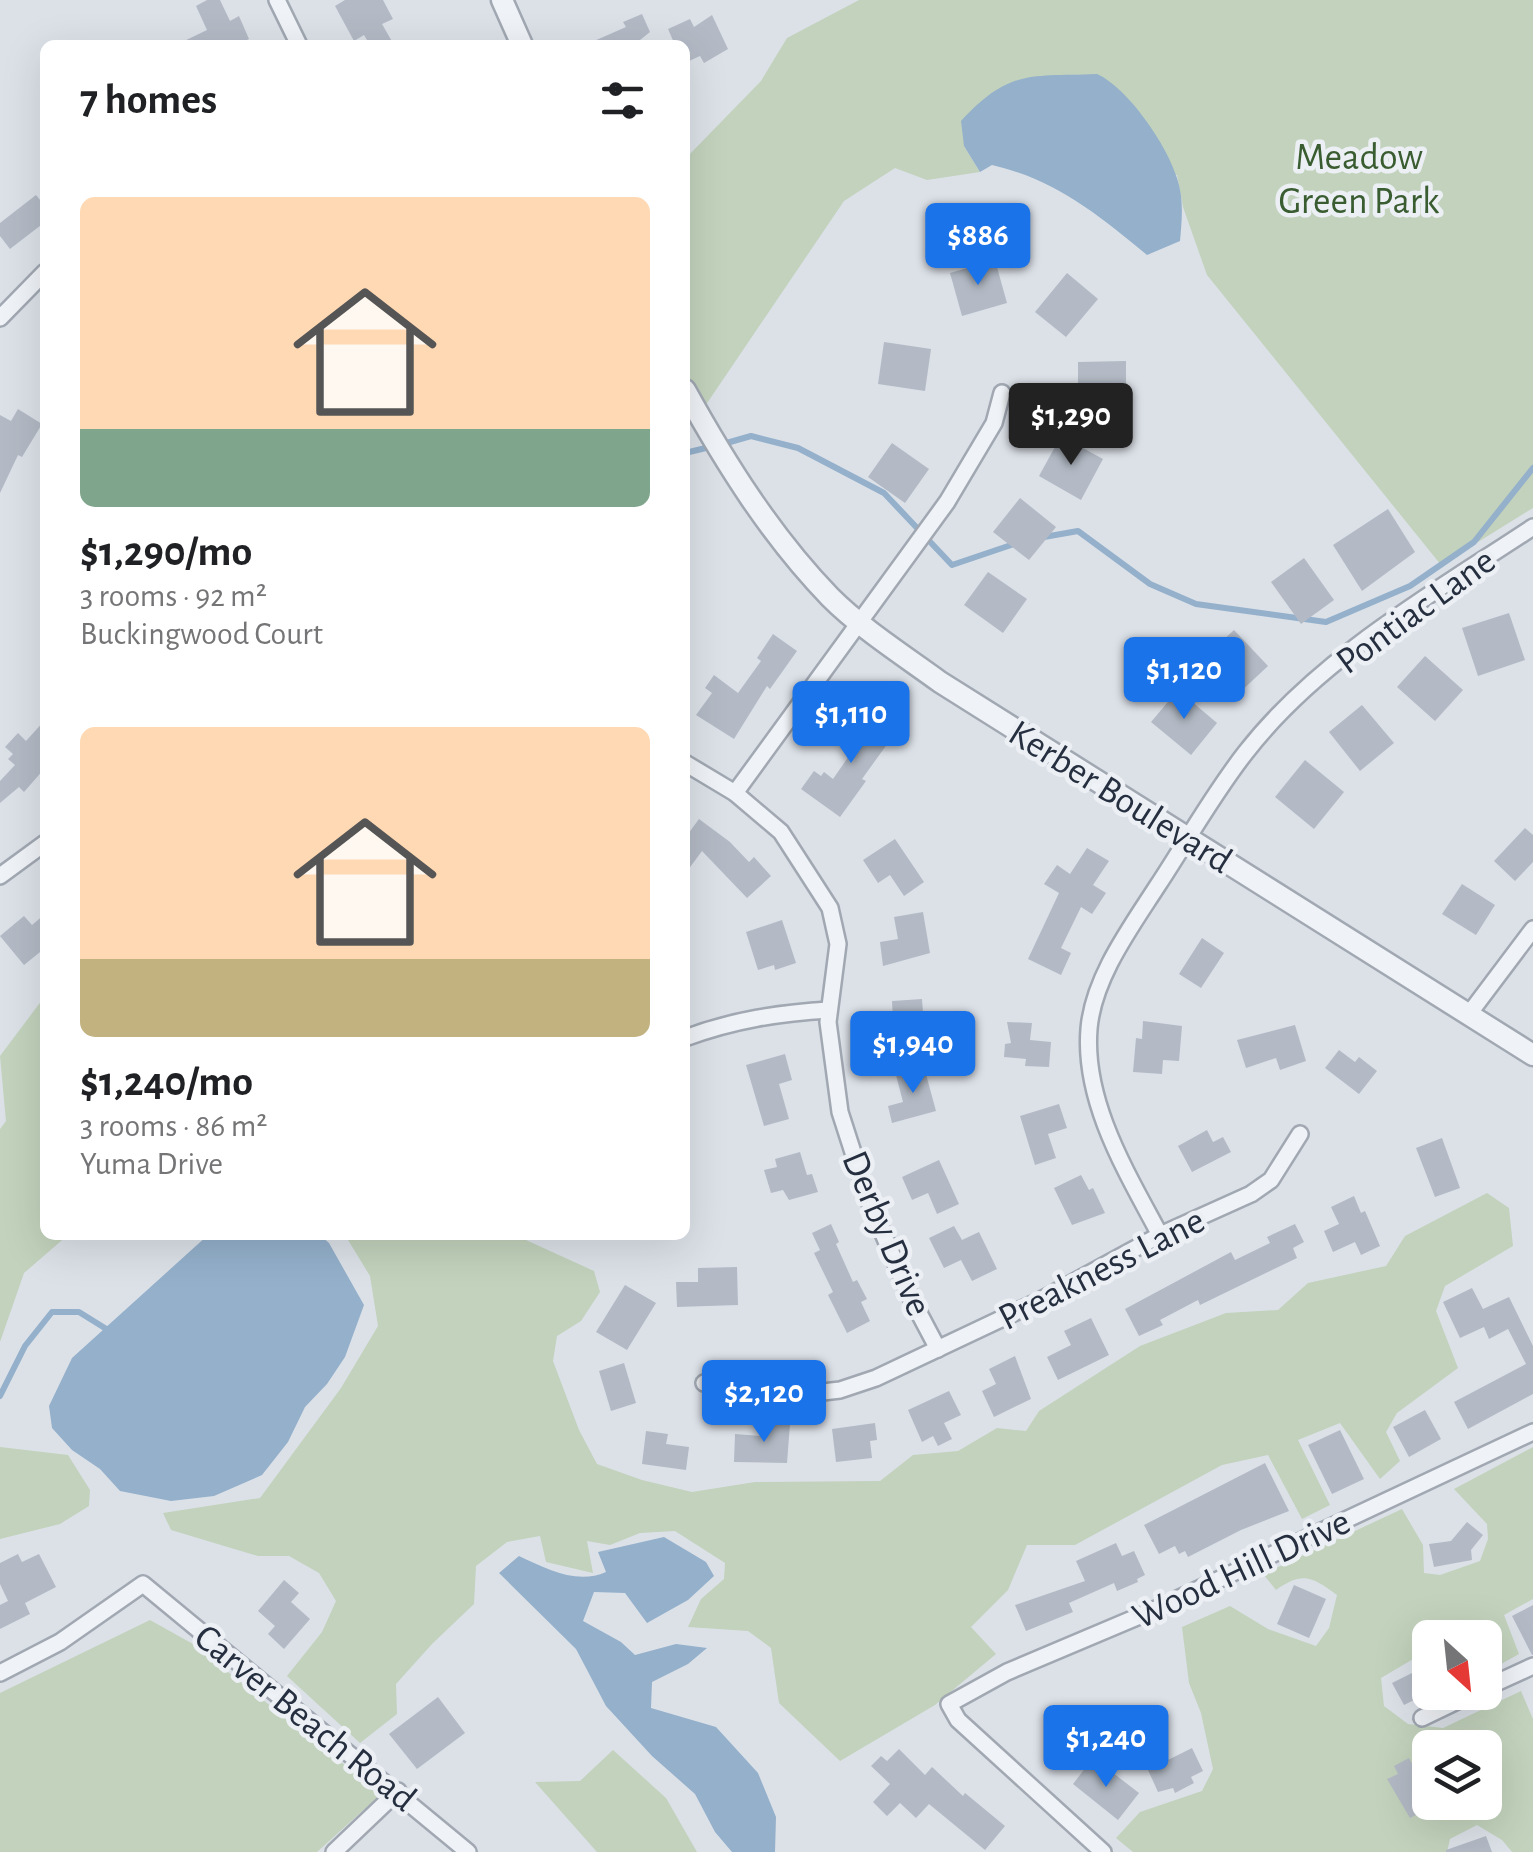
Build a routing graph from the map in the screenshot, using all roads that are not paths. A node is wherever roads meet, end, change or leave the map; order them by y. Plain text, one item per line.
1 (277, 0) edge
2 (502, 0) edge
3 (297, 40) edge
4 (520, 40) edge
5 (40, 277) edge
6 (0, 318) edge
7 (1002, 393) dead end
8 (690, 399) edge
9 (1533, 527) edge
10 (859, 621) junction
11 (690, 767) edge
12 (735, 794) junction
13 (1188, 838) junction
14 (40, 847) edge
15 (0, 876) edge
16 (1533, 929) edge
17 (829, 1010) junction
18 (1469, 1014) junction
19 (690, 1036) edge
20 (1533, 1056) edge
21 (1300, 1134) dead end
22 (1160, 1235) junction
23 (938, 1349) junction
24 (704, 1383) dead end
25 (1533, 1432) edge
26 (1533, 1666) edge
27 (0, 1672) edge
28 (1502, 1680) edge
29 (1439, 1710) edge
30 (1422, 1718) dead end
31 (398, 1791) junction
32 (334, 1852) edge
33 (468, 1852) edge
34 (1103, 1852) edge

1 - 3 street
2 - 4 street
5 - 6 street
7 - 10 street
8 - 10 street, Kerber Boulevard
9 - 13 street, Pontiac Lane
10 - 12 street
10 - 13 street, Kerber Boulevard
11 - 12 street, Derby Drive
12 - 17 street, Derby Drive
13 - 18 street, Kerber Boulevard
13 - 22 street, Pontiac Lane
14 - 15 street
16 - 18 street
17 - 19 street
17 - 23 street, Derby Drive
18 - 20 street, Kerber Boulevard
21 - 22 street, Preakness Lane
22 - 23 street, Preakness Lane
23 - 24 street, Preakness Lane
25 - 34 street, Wood Hill Drive
26 - 28 street
27 - 31 street, Carver Beach Road
29 - 30 street
31 - 32 street
31 - 33 street, Carver Beach Road

